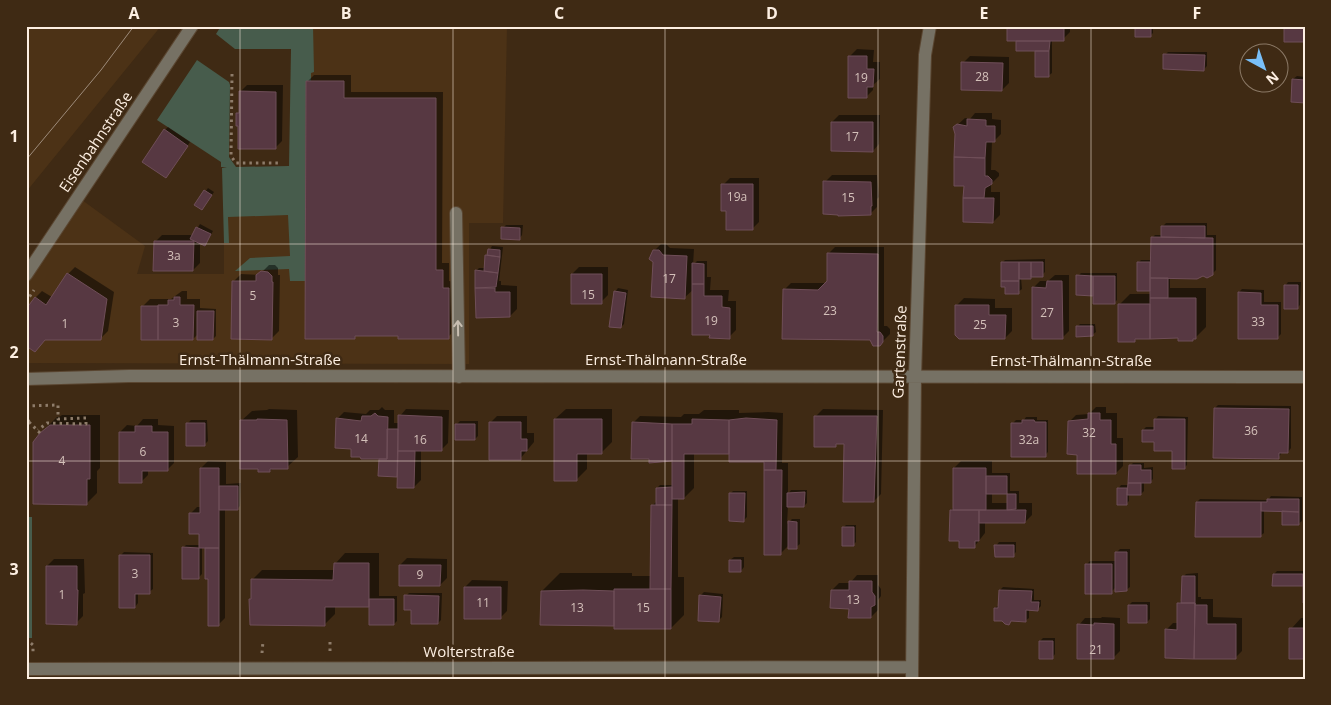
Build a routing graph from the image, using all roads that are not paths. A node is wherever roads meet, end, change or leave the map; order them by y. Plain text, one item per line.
1 (192, 26) edge
2 (930, 26) edge
3 (456, 213) dead end
4 (26, 275) edge
5 (459, 377) junction
6 (915, 377) junction
7 (1305, 378) edge
8 (26, 379) edge
9 (26, 669) edge
10 (911, 673) edge

1 - 4 street, Eisenbahnstraße
2 - 6 street, Gartenstraße
5 -> 3 street
5 - 6 street, Ernst-Thälmann-Straße
5 - 8 street, Ernst-Thälmann-Straße
6 - 7 street, Ernst-Thälmann-Straße
6 - 10 street, Gartenstraße
9 - 10 street, Wolterstraße

